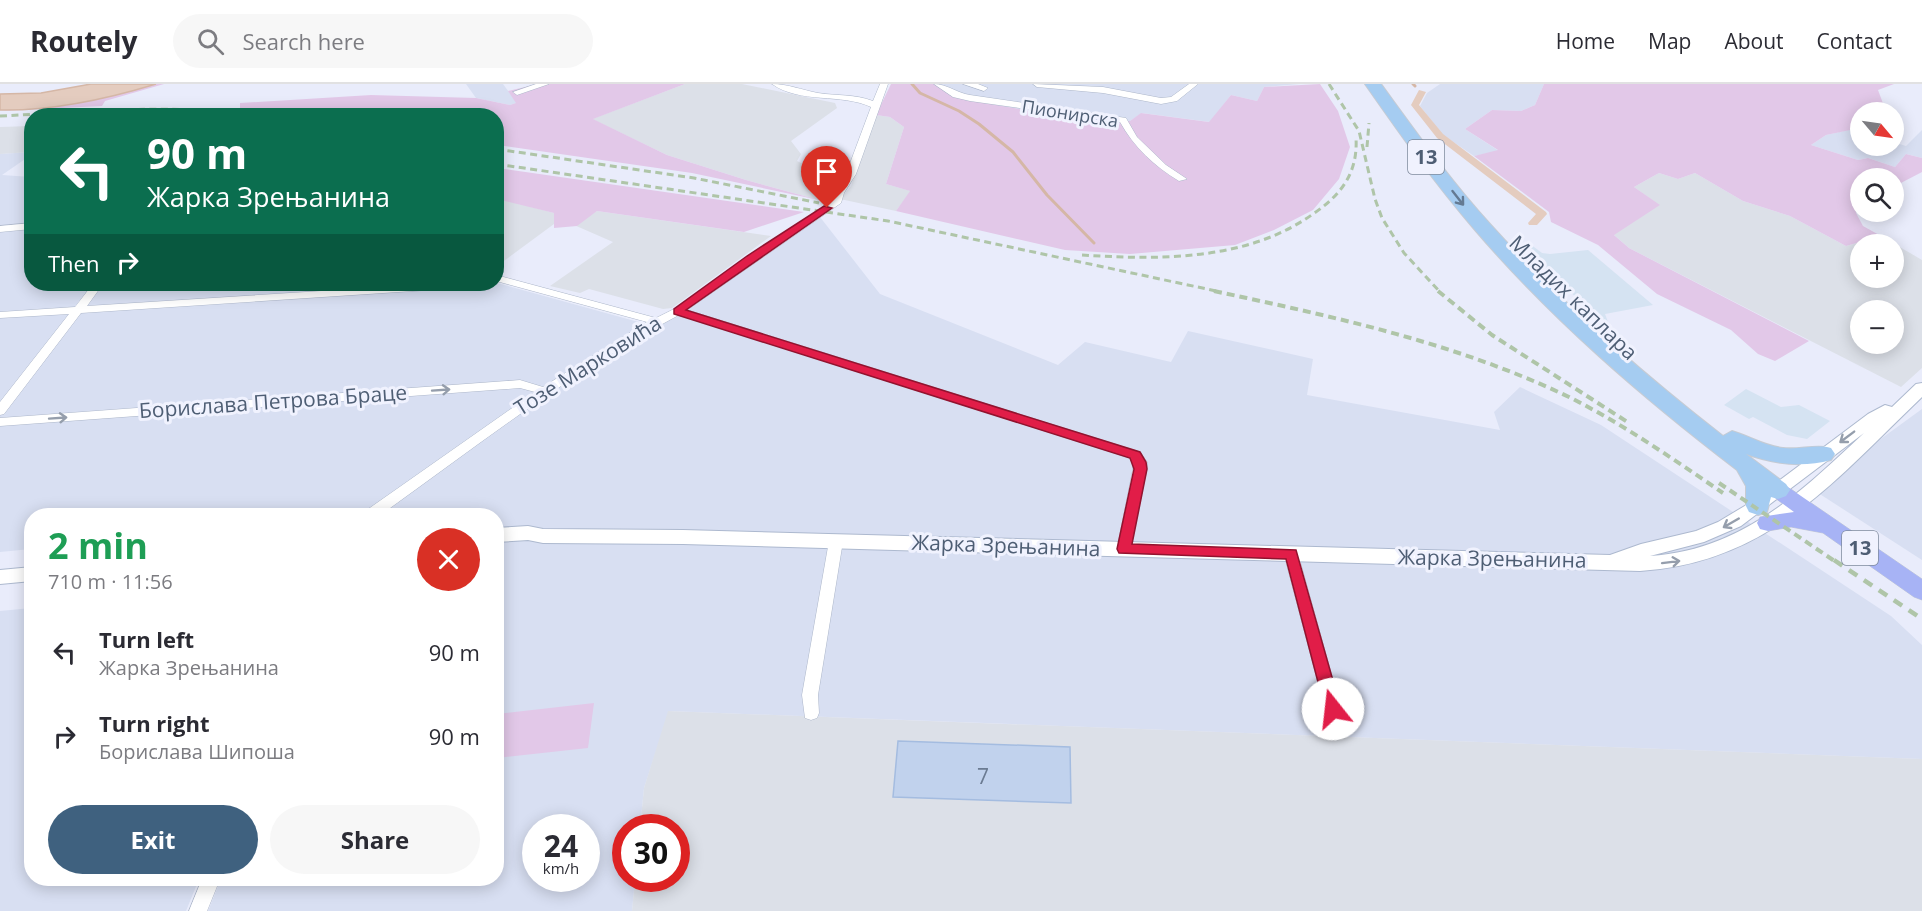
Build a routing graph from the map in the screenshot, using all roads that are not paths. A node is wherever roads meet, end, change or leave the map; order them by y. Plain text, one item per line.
1 (545, 84) edge
2 (776, 84) edge
3 (884, 84) edge
4 (938, 84) edge
5 (967, 84) edge
6 (1037, 84) edge
7 (1194, 84) edge
8 (1373, 84) edge
9 (1387, 84) edge
10 (984, 88) dead end
11 (517, 92) dead end
12 (875, 105) junction
13 (1182, 178) dead end
14 (24, 227) edge
15 (0, 229) edge
16 (504, 282) edge
17 (92, 291) edge
18 (367, 291) edge
19 (77, 310) junction
20 (678, 311) junction
21 (0, 315) edge
22 (656, 321) junction
23 (1922, 387) edge
24 (545, 391) junction
25 (0, 411) edge
26 (0, 422) edge
27 (1732, 439) junction
28 (1823, 454) junction
29 (1742, 462) junction
30 (1783, 486) junction
31 (1803, 500) junction
32 (380, 508) edge
33 (1763, 514) junction
34 (504, 534) edge
35 (1842, 535) junction
36 (543, 536) junction
37 (836, 541) junction
38 (504, 542) edge
39 (1124, 549) junction
40 (1291, 554) junction
41 (24, 575) edge
42 (1922, 575) edge
43 (0, 577) edge
44 (24, 585) edge
45 (0, 587) edge
46 (1922, 591) edge
47 (1333, 709) dead end
48 (811, 713) dead end
49 (208, 886) edge
50 (198, 911) edge

1 - 11 street
2 - 12 street
3 - 12 street
4 - 13 street, Пионирска
5 - 10 street
6 - 7 street, Пионирска
8 -> 29 highway, Младих каплара / 13
9 - 27 highway, Младих каплара / 13
12 - 20 street, Тозе Марковића
14 - 15 street
16 - 22 street
17 - 19 street
18 - 19 street
19 - 21 street
19 - 25 street
20 - 22 street, Тозе Марковића
20 - 39 street
22 - 24 street, Тозе Марковића
23 -> 28 street, Жарка Зрењанина
23 - 31 street, Жарка Зрењанина
26 -> 24 street, Борислава Петрова Браце
24 - 32 street, Тозе Марковића
27 - 28 highway
27 - 30 highway, Младих каплара / 13
28 - 30 street, Жарка Зрењанина
29 - 30 highway, 13
29 - 33 highway
30 - 31 main road, 13
30 - 33 street, Жарка Зрењанина
31 - 33 street, Жарка Зрењанина
31 - 35 main road, 13
31 - 42 main road, 13
33 - 35 main road
33 - 40 street, Жарка Зрењанина
34 - 36 street, Жарка Зрењанина
35 - 46 main road, 13
36 - 37 street, Жарка Зрењанина
36 - 38 street, Жарка Зрењанина
37 - 39 street, Жарка Зрењанина
37 - 48 street
39 - 40 street, Жарка Зрењанина
40 - 47 street
41 - 43 street
44 - 45 street
49 - 50 street

